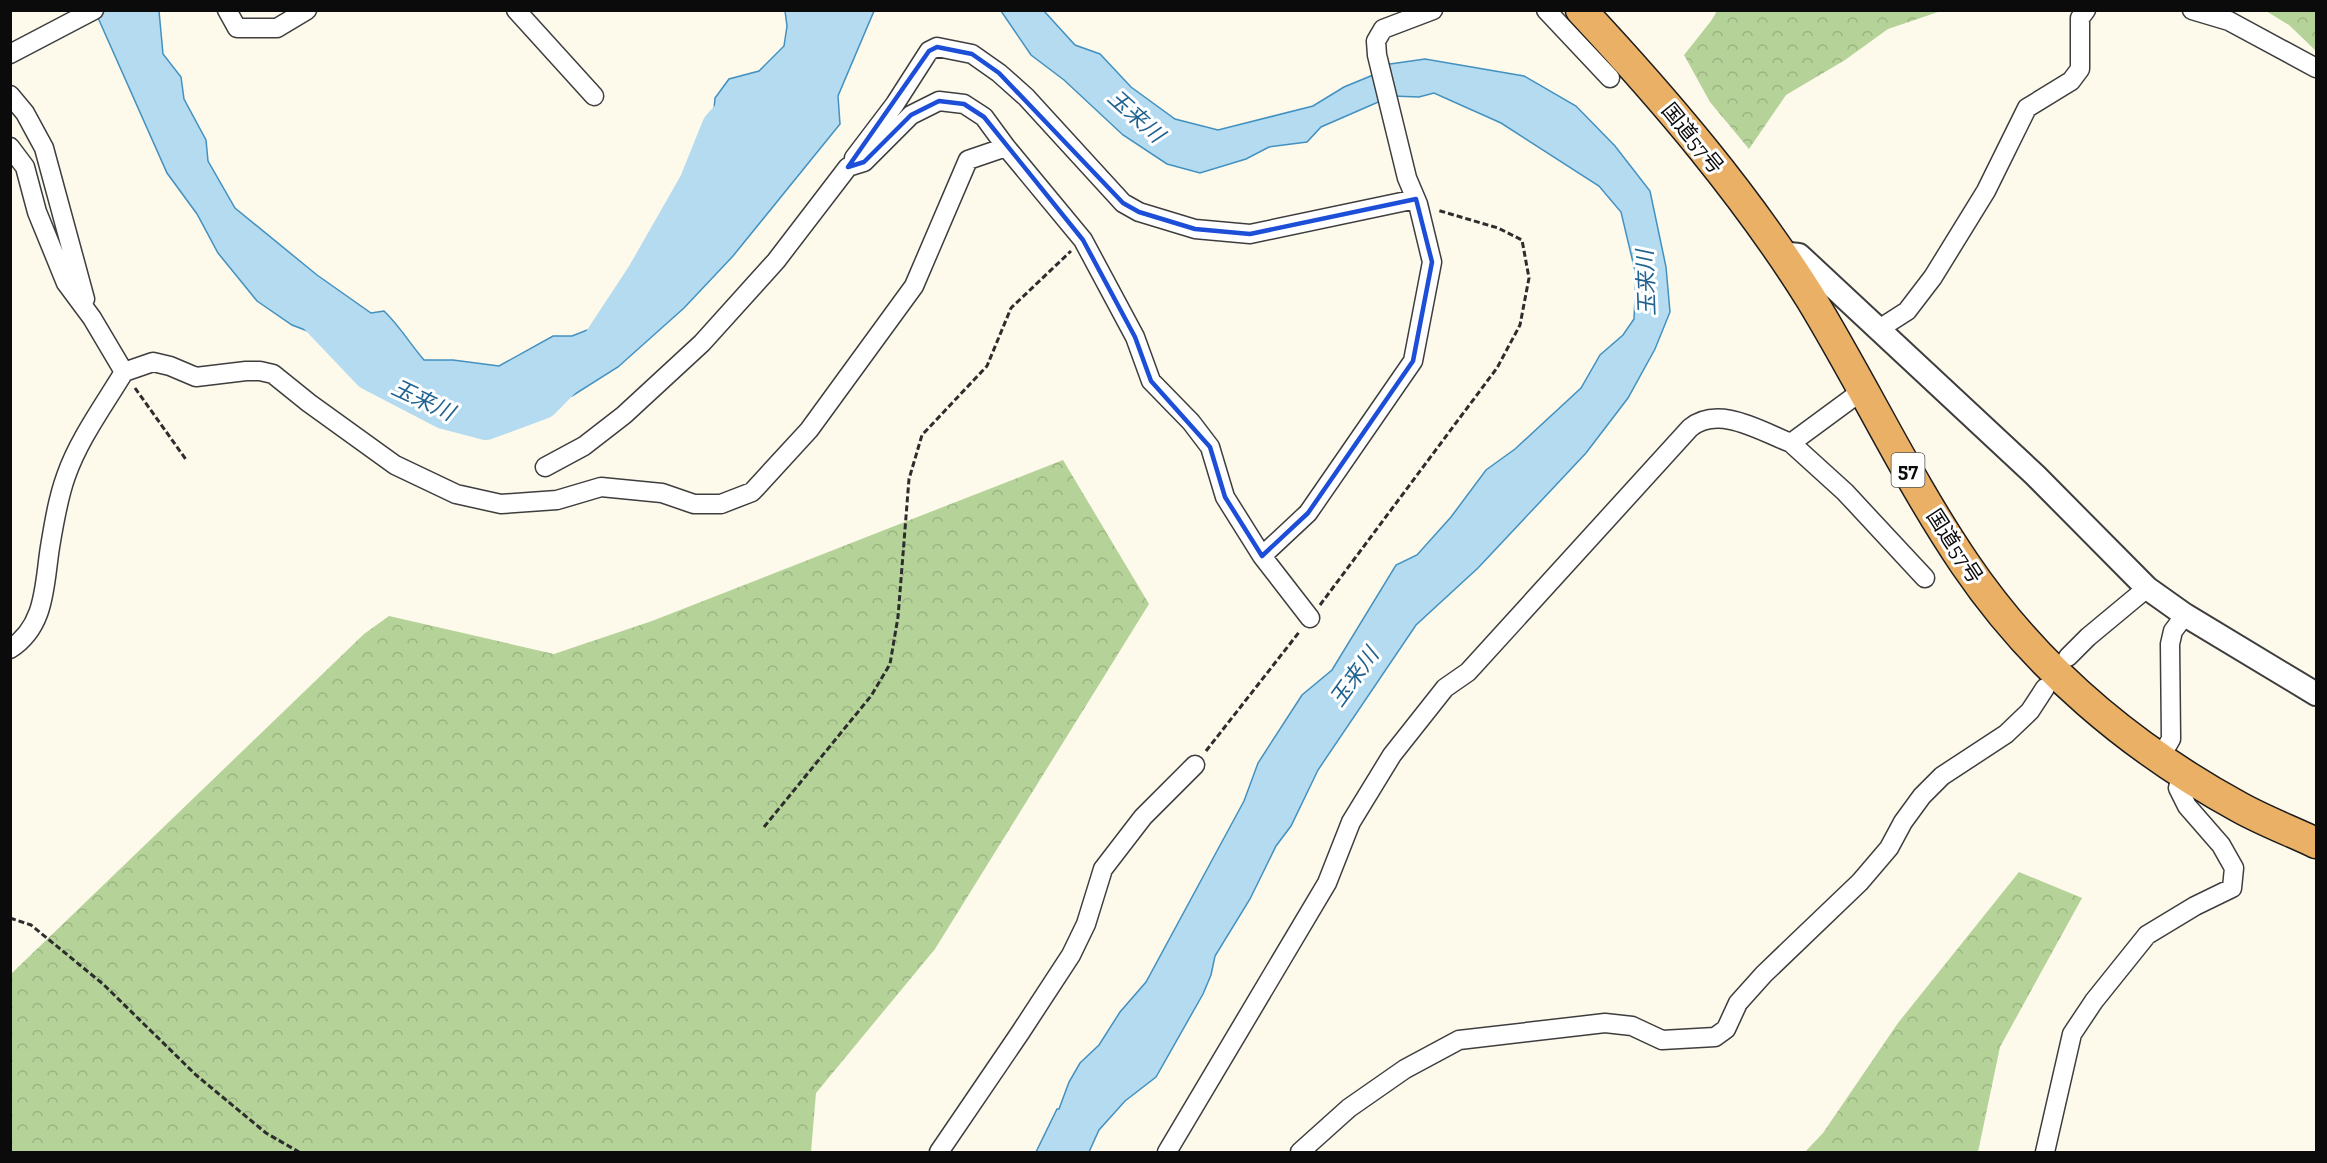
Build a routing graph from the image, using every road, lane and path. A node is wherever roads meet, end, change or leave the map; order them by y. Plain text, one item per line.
1 (94, 10) edge
2 (227, 10) edge
3 (307, 10) edge
4 (516, 10) edge
5 (1433, 10) edge
6 (1546, 10) edge
7 (1581, 10) edge
8 (2086, 10) edge
9 (2192, 10) edge
10 (10, 54) edge
11 (2316, 68) edge
12 (1610, 78) dead end
13 (10, 95) edge
14 (594, 96) dead end
15 (10, 147) edge
16 (1006, 147) junction
17 (848, 167) junction
18 (1417, 201) junction
19 (1083, 240) junction
20 (1780, 253) junction
21 (92, 318) junction
22 (1879, 329) junction
23 (124, 372) junction
24 (1863, 390) junction
25 (1791, 443) junction
26 (186, 461) dead end
27 (545, 467) dead end
28 (1262, 556) junction
29 (1925, 578) dead end
30 (2147, 588) junction
31 (2185, 615) junction
32 (1310, 618) junction
33 (10, 649) edge
34 (2068, 657) dead end
35 (2045, 688) dead end
36 (2316, 694) edge
37 (1195, 765) joint
38 (2171, 766) junction
39 (764, 827) dead end
40 (2316, 843) edge
41 (10, 918) edge
42 (299, 1152) edge
43 (939, 1152) edge
44 (1167, 1152) edge
45 (1300, 1152) edge
46 (2045, 1152) edge

1 - 10 street
2 - 3 street
4 - 14 street
5 - 18 street
6 - 12 street
7 - 20 highway, 国道57号 / 57
8 - 22 street
9 - 11 street
13 - 21 street
15 - 21 street
16 - 17 street
16 - 19 street
16 - 23 street
17 - 18 street
17 - 27 street
18 - 28 street
18 - 32 path
19 - 28 street
19 - 39 path
20 - 22 street
20 - 24 highway, 国道57号 / 57
21 - 23 street
22 - 30 street
23 - 26 path
23 - 33 street
24 - 25 street
24 - 38 highway, 国道57号 / 57
25 - 29 street
25 - 44 street
28 - 32 street
30 - 31 street
30 - 34 street
31 - 36 street
31 - 38 street
32 - 37 path
35 - 45 street
37 - 43 street
38 - 40 highway, 国道57号 / 57
38 - 46 street
41 - 42 path

